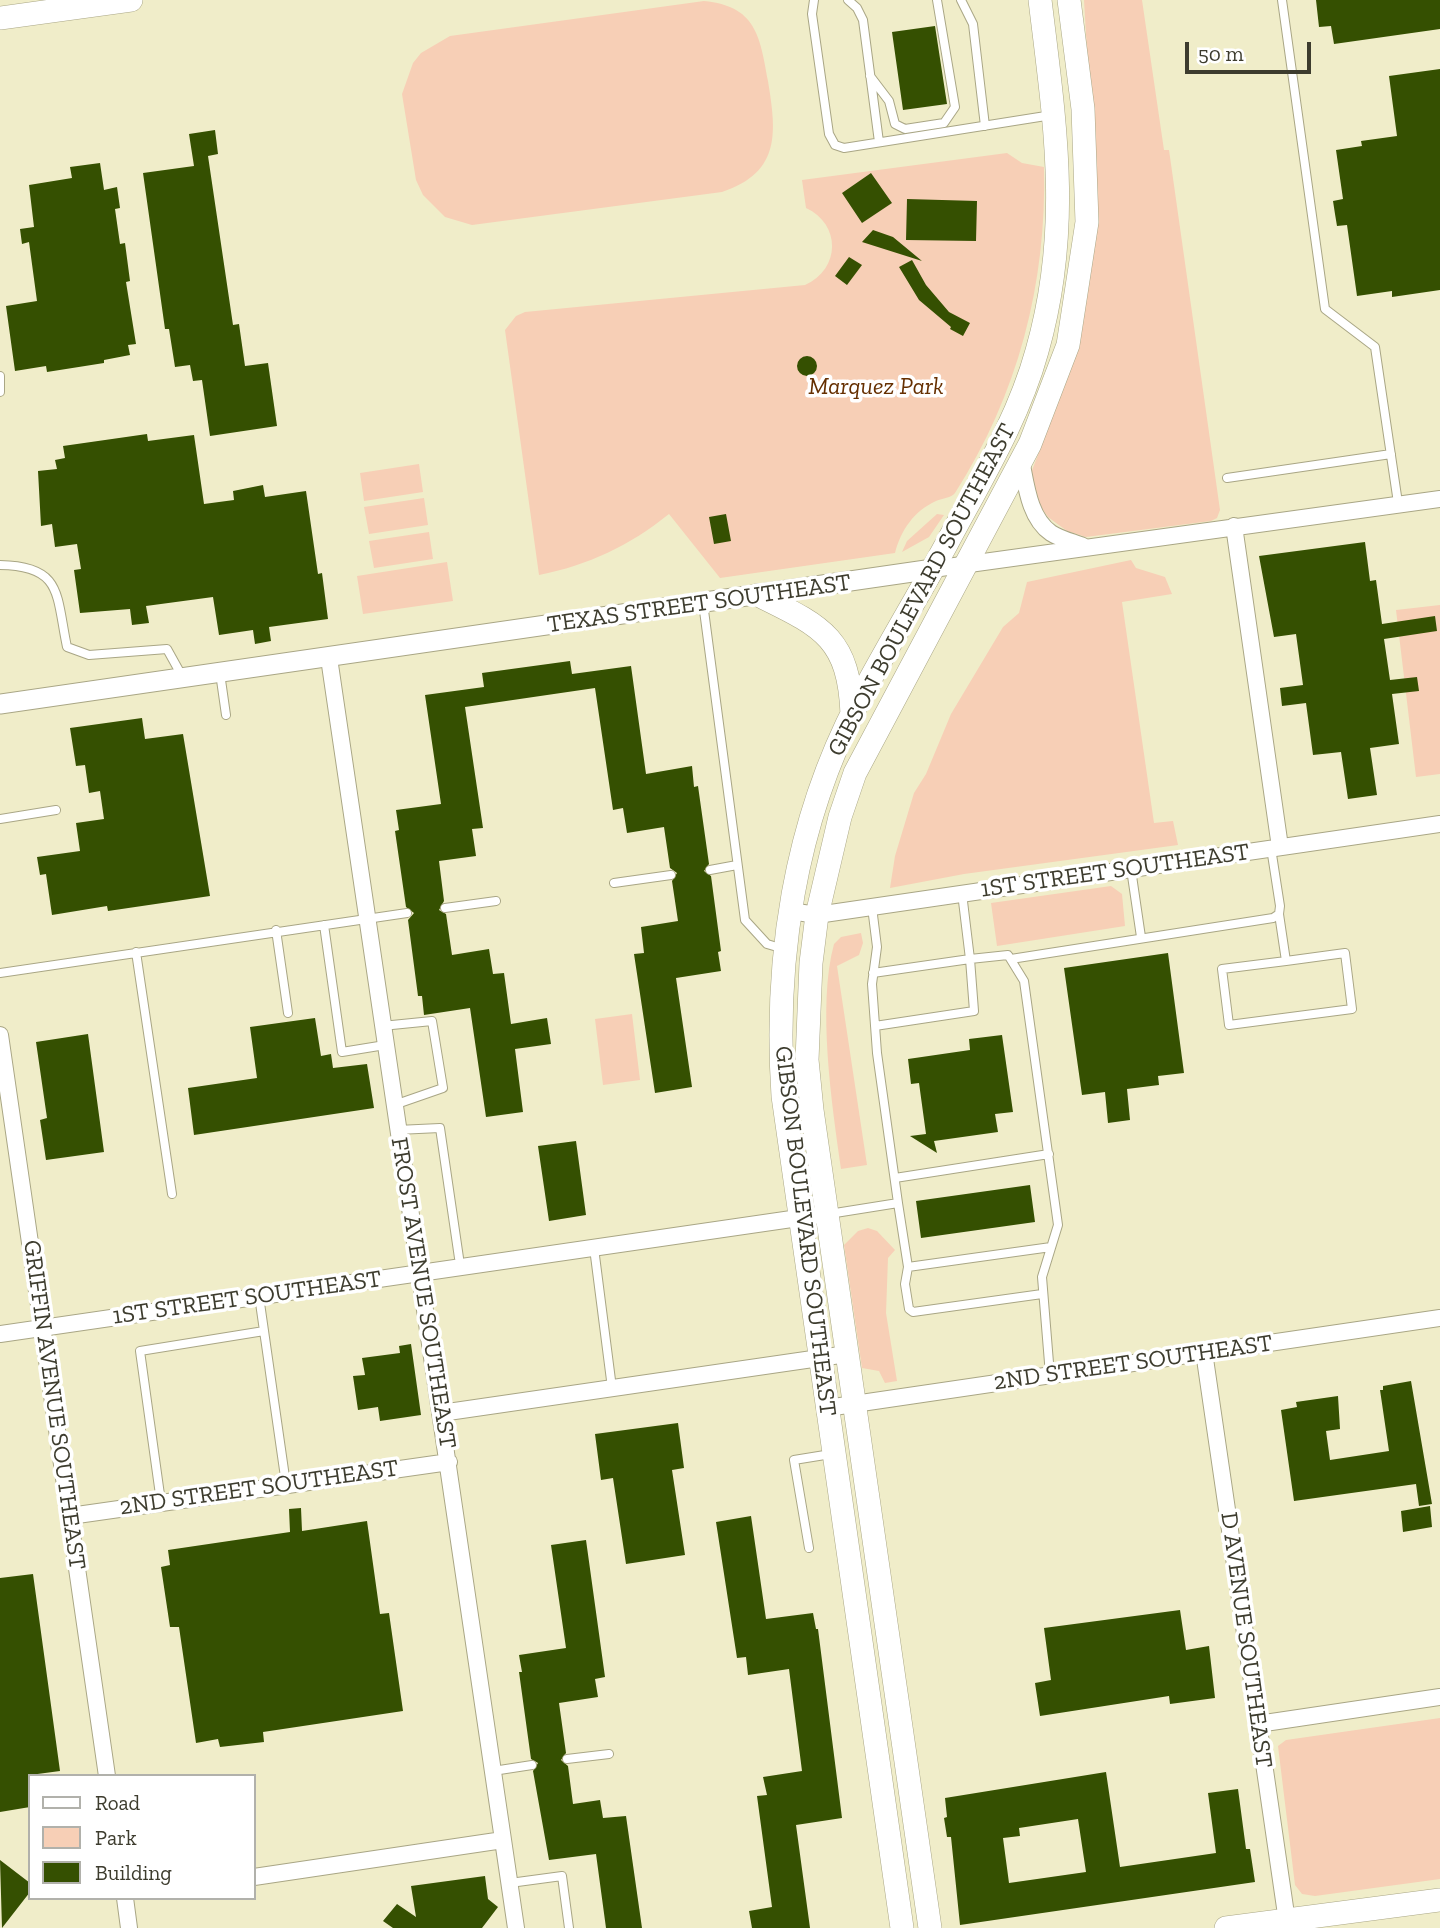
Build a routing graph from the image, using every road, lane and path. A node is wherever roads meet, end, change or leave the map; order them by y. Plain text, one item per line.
1 (131, 0) edge
2 (814, 0) edge
3 (848, 0) edge
4 (937, 0) edge
5 (961, 0) edge
6 (1040, 0) edge
7 (1069, 0) edge
8 (1282, 0) edge
9 (0, 18) edge
10 (870, 76) junction
11 (1054, 115) junction
12 (985, 126) junction
13 (879, 142) junction
14 (0, 376) edge
15 (1, 391) edge
16 (1391, 454) junction
17 (1021, 460) junction
18 (1227, 478) dead end
19 (1440, 499) edge
20 (1398, 503) junction
21 (1234, 526) junction
22 (1086, 547) junction
23 (0, 565) edge
24 (965, 565) junction
25 (933, 569) junction
26 (758, 595) junction
27 (703, 603) junction
28 (329, 658) junction
29 (220, 673) junction
30 (183, 679) junction
31 (0, 704) edge
32 (226, 715) dead end
33 (852, 716) junction
34 (56, 810) dead end
35 (0, 819) edge
36 (1440, 824) edge
37 (1276, 847) junction
38 (737, 865) junction
39 (1131, 869) junction
40 (710, 870) dead end
41 (671, 875) dead end
42 (614, 883) dead end
43 (962, 894) junction
44 (496, 901) dead end
45 (872, 907) junction
46 (445, 908) dead end
47 (790, 911) junction
48 (407, 913) dead end
49 (1279, 914) junction
50 (817, 915) junction
51 (367, 918) junction
52 (324, 925) junction
53 (276, 930) junction
54 (1141, 937) junction
55 (784, 949) junction
56 (136, 952) junction
57 (970, 959) junction
58 (1011, 959) junction
59 (1286, 961) junction
60 (0, 973) edge
61 (873, 973) junction
62 (288, 1013) dead end
63 (382, 1026) junction
64 (875, 1026) junction
65 (0, 1035) edge
66 (385, 1045) junction
67 (394, 1105) junction
68 (397, 1130) junction
69 (1049, 1154) junction
70 (895, 1178) junction
71 (172, 1194) dead end
72 (898, 1203) junction
73 (826, 1214) junction
74 (798, 1218) junction
75 (1051, 1247) junction
76 (594, 1248) junction
77 (459, 1258) dead end
78 (908, 1267) junction
79 (418, 1273) junction
80 (1042, 1294) junction
81 (259, 1296) junction
82 (1440, 1318) edge
83 (42, 1328) junction
84 (264, 1331) junction
85 (0, 1334) edge
86 (1204, 1352) junction
87 (847, 1354) junction
88 (820, 1359) junction
89 (1050, 1375) junction
90 (611, 1388) junction
91 (854, 1405) junction
92 (827, 1408) junction
93 (441, 1413) junction
94 (834, 1453) junction
95 (449, 1462) junction
96 (286, 1485) junction
97 (161, 1502) junction
98 (70, 1516) junction
99 (809, 1548) dead end
100 (881, 1593) junction
101 (855, 1597) junction
102 (1440, 1698) edge
103 (1258, 1724) junction
104 (609, 1754) dead end
105 (567, 1759) dead end
106 (532, 1765) dead end
107 (493, 1771) junction
108 (107, 1774) edge
109 (908, 1775) junction
110 (880, 1779) junction
111 (503, 1840) junction
112 (256, 1877) edge
113 (509, 1883) junction
114 (125, 1900) edge
115 (1440, 1900) edge
116 (1288, 1924) edge
117 (129, 1928) edge
118 (516, 1928) edge
119 (569, 1928) edge
120 (902, 1928) edge
121 (930, 1928) edge
122 (1226, 1928) edge

1 - 9 main road
2 - 13 lane
3 - 10 lane
4 - 10 lane
5 - 12 lane
6 - 11 main road, GIBSON BOULEVARD SOUTHEAST
7 - 17 main road, GIBSON BOULEVARD SOUTHEAST
8 - 16 lane
10 - 13 lane
11 - 12 lane
11 - 25 main road, GIBSON BOULEVARD SOUTHEAST
12 - 13 lane
14 - 15 lane
16 - 18 lane
16 - 20 lane
17 - 22 street
17 - 24 main road, GIBSON BOULEVARD SOUTHEAST
19 - 20 street, TEXAS STREET SOUTHEAST
20 - 21 street, TEXAS STREET SOUTHEAST
21 - 22 street, TEXAS STREET SOUTHEAST
21 - 37 street
22 - 24 street, TEXAS STREET SOUTHEAST
23 - 30 lane
24 - 25 street, TEXAS STREET SOUTHEAST
24 - 50 main road, GIBSON BOULEVARD SOUTHEAST
25 - 26 street, TEXAS STREET SOUTHEAST
25 - 33 main road, GIBSON BOULEVARD SOUTHEAST
26 - 27 street, TEXAS STREET SOUTHEAST
26 - 33 main road
27 - 28 street, TEXAS STREET SOUTHEAST
27 - 38 lane
28 - 29 street, TEXAS STREET SOUTHEAST
28 - 51 street, FROST AVENUE SOUTHEAST
29 - 30 street, TEXAS STREET SOUTHEAST
29 - 32 lane
30 - 31 street, TEXAS STREET SOUTHEAST
33 - 47 main road, GIBSON BOULEVARD SOUTHEAST
34 - 35 lane
36 - 37 street, 1ST STREET SOUTHEAST
37 - 39 street, 1ST STREET SOUTHEAST
37 - 49 lane
38 - 40 lane
38 - 55 lane
39 - 43 street, 1ST STREET SOUTHEAST
39 - 54 lane
41 - 42 lane
43 - 45 street, 1ST STREET SOUTHEAST
43 - 57 lane
44 - 46 lane
45 - 50 street, 1ST STREET SOUTHEAST
45 - 61 lane
47 - 50 street, 1ST STREET SOUTHEAST
47 - 55 main road, GIBSON BOULEVARD SOUTHEAST
48 - 51 lane
49 - 54 lane
49 - 59 lane
50 - 73 main road, GIBSON BOULEVARD SOUTHEAST
51 - 52 lane
51 - 63 street, FROST AVENUE SOUTHEAST
52 - 53 lane
52 - 66 lane
53 - 56 lane
53 - 62 lane
54 - 58 lane
55 - 74 main road, GIBSON BOULEVARD SOUTHEAST
56 - 60 lane
56 - 71 lane
57 - 58 lane
57 - 61 lane
57 - 64 lane
58 - 69 lane
59 - 59 lane
61 - 64 lane
63 - 66 street, FROST AVENUE SOUTHEAST
63 - 67 lane
64 - 70 lane
65 - 83 street, GRIFFIN AVENUE SOUTHEAST
66 - 67 street, FROST AVENUE SOUTHEAST
67 - 68 street, FROST AVENUE SOUTHEAST
68 - 77 lane
68 - 79 street, FROST AVENUE SOUTHEAST
69 - 70 lane
69 - 75 lane
70 - 72 lane
72 - 73 lane
72 - 78 lane
73 - 74 street, 1ST STREET SOUTHEAST
73 - 87 main road, GIBSON BOULEVARD SOUTHEAST
74 - 76 street, 1ST STREET SOUTHEAST
74 - 88 main road, GIBSON BOULEVARD SOUTHEAST
75 - 78 lane
75 - 80 lane
76 - 79 street, 1ST STREET SOUTHEAST
76 - 90 lane
78 - 80 lane
79 - 81 street, 1ST STREET SOUTHEAST
79 - 93 street, FROST AVENUE SOUTHEAST
80 - 89 lane
81 - 83 street, 1ST STREET SOUTHEAST
81 - 84 lane
82 - 86 street, 2ND STREET SOUTHEAST
83 - 85 street, 1ST STREET SOUTHEAST
83 - 98 street, GRIFFIN AVENUE SOUTHEAST
84 - 96 lane
84 - 97 lane
86 - 89 street, 2ND STREET SOUTHEAST
86 - 103 street, D AVENUE SOUTHEAST
87 - 88 street
87 - 91 main road, GIBSON BOULEVARD SOUTHEAST
88 - 90 street
88 - 92 main road, GIBSON BOULEVARD SOUTHEAST
89 - 91 street, 2ND STREET SOUTHEAST
90 - 93 street
91 - 92 street, 2ND STREET SOUTHEAST
91 - 100 main road, GIBSON BOULEVARD SOUTHEAST
92 - 94 main road, GIBSON BOULEVARD SOUTHEAST
93 - 95 street, FROST AVENUE SOUTHEAST
94 - 99 lane
94 - 101 main road, GIBSON BOULEVARD SOUTHEAST
95 - 96 street, 2ND STREET SOUTHEAST
95 - 107 street, FROST AVENUE SOUTHEAST
96 - 97 street, 2ND STREET SOUTHEAST
97 - 98 street, 2ND STREET SOUTHEAST
98 - 108 street, GRIFFIN AVENUE SOUTHEAST
100 - 101 lane
100 - 109 main road, GIBSON BOULEVARD SOUTHEAST
101 - 110 main road, GIBSON BOULEVARD SOUTHEAST
102 - 103 street
103 - 116 street, D AVENUE SOUTHEAST
104 - 105 lane
106 - 107 lane
107 - 111 street, FROST AVENUE SOUTHEAST
109 - 110 lane
109 - 121 main road, GIBSON BOULEVARD SOUTHEAST
110 - 120 main road, GIBSON BOULEVARD SOUTHEAST
111 - 112 street
111 - 113 street, FROST AVENUE SOUTHEAST
113 - 118 street, FROST AVENUE SOUTHEAST
113 - 119 lane
114 - 117 street
115 - 116 main road
116 - 122 main road

